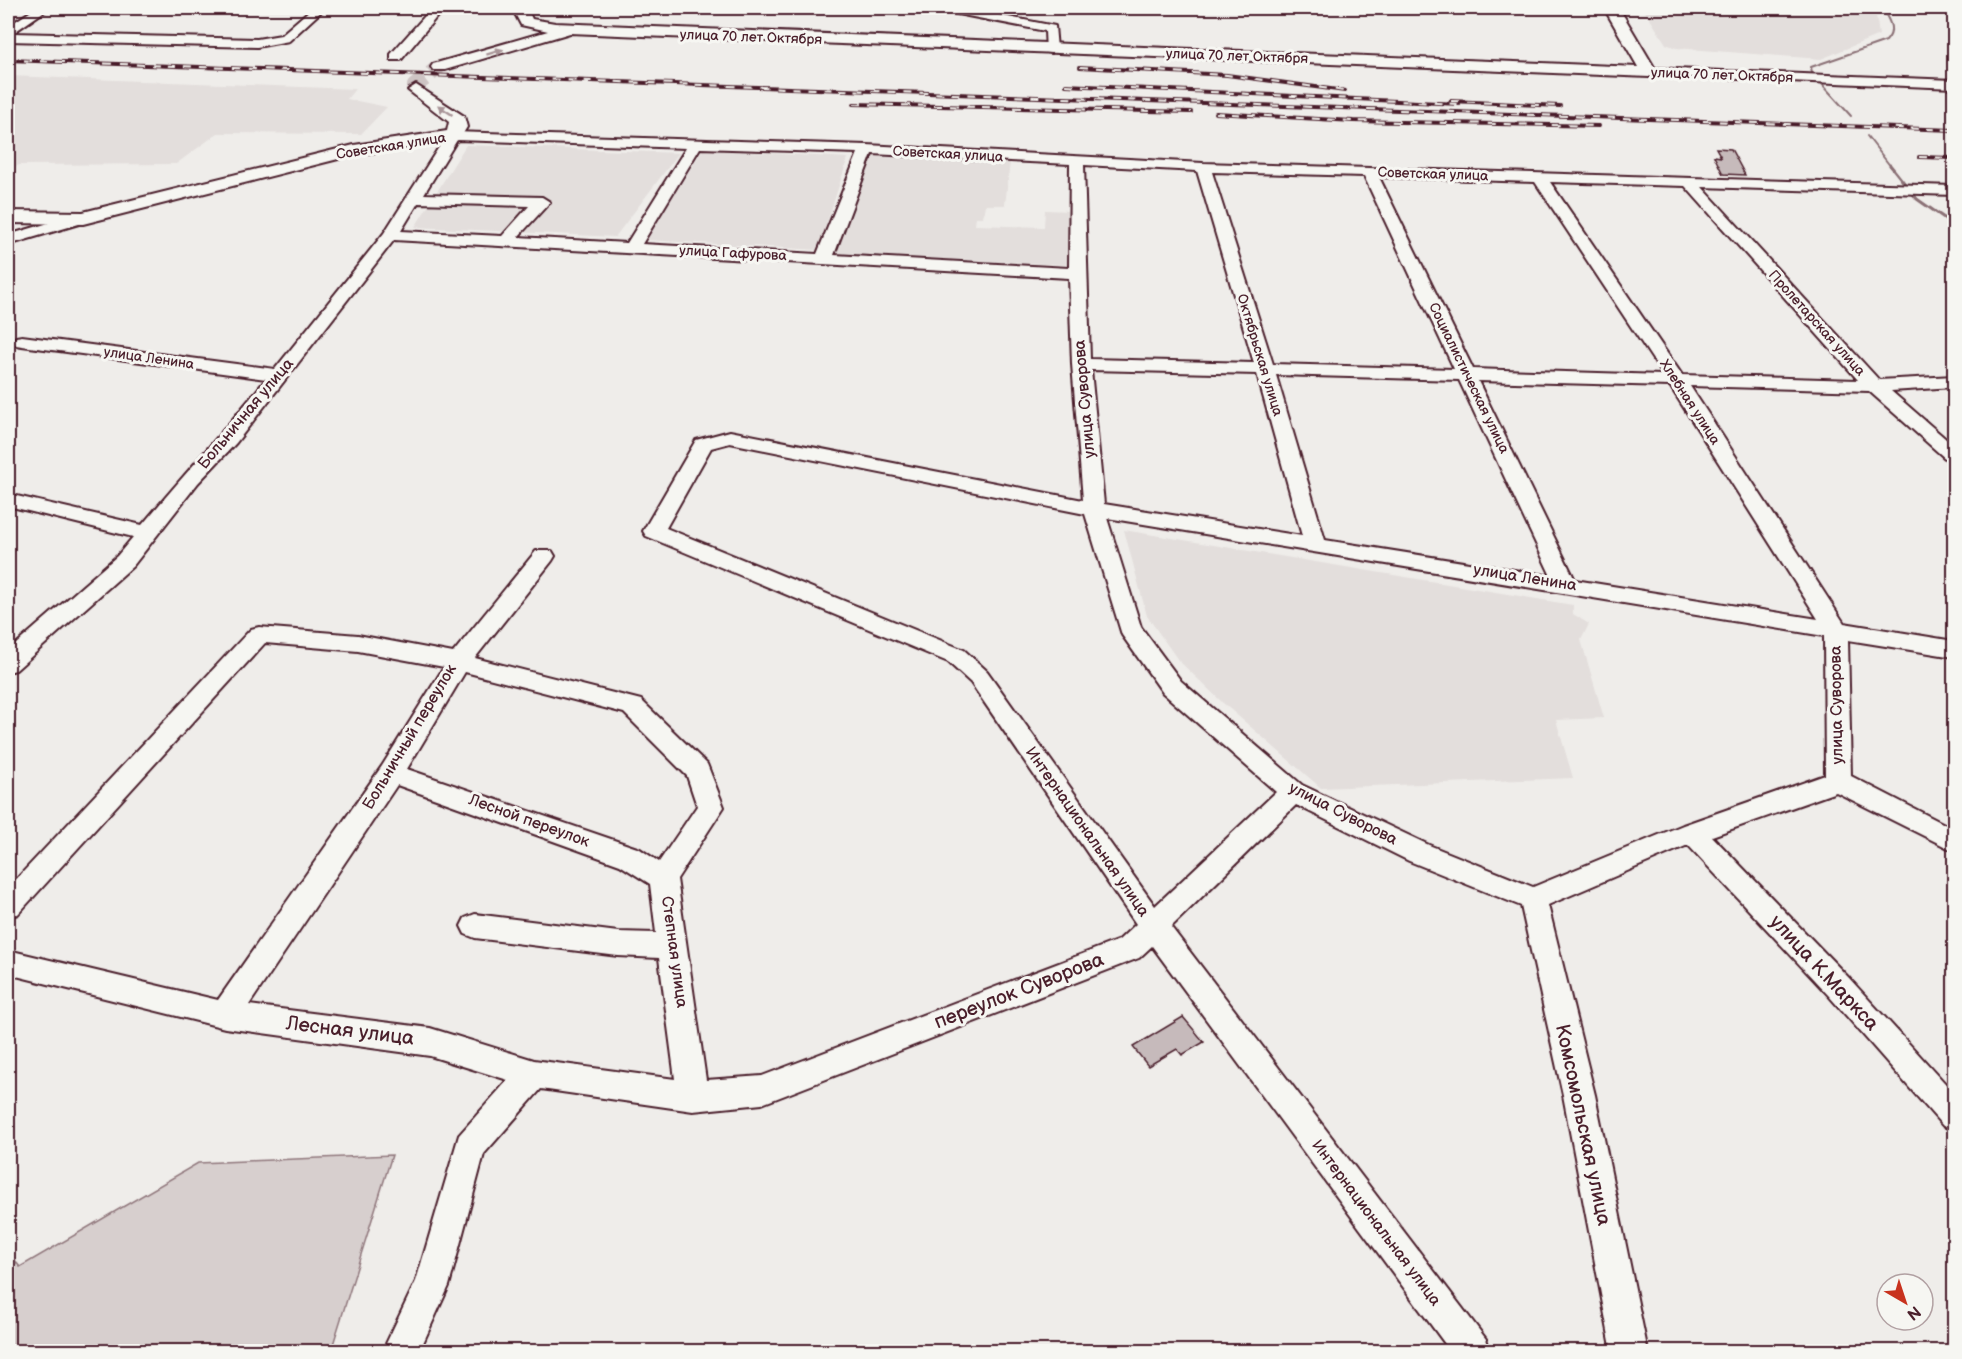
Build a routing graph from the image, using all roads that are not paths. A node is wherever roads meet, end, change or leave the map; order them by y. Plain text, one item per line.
1 (44, 8) edge
2 (319, 8) edge
3 (438, 8) edge
4 (946, 8) edge
5 (1612, 8) edge
6 (521, 12) edge
7 (578, 29) junction
8 (8, 31) edge
9 (8, 37) edge
10 (1051, 49) junction
11 (396, 57) dead end
12 (438, 67) tunnel mouth
13 (1649, 72) junction
14 (1954, 84) edge
15 (416, 90) dead end
16 (453, 136) junction
17 (695, 144) junction
18 (867, 149) junction
19 (1077, 161) junction
20 (1203, 167) junction
21 (1369, 172) junction
22 (1540, 178) junction
23 (1689, 182) junction
24 (1954, 190) edge
25 (416, 198) junction
26 (8, 217) edge
27 (83, 218) junction
28 (390, 235) junction
29 (8, 240) edge
30 (507, 242) junction
31 (632, 248) junction
32 (824, 258) junction
33 (1077, 273) junction
34 (22, 341) dead end
35 (1081, 364) junction
36 (1265, 369) junction
37 (1468, 374) junction
38 (277, 375) junction
39 (1676, 380) junction
40 (1954, 381) edge
41 (1874, 386) junction
42 (704, 444) joint
43 (1954, 456) edge
44 (8, 500) edge
45 (1094, 509) junction
46 (146, 533) junction
47 (1315, 543) junction
48 (544, 556) dead end
49 (1566, 585) junction
50 (1836, 629) junction
51 (1954, 649) edge
52 (459, 662) junction
53 (8, 664) edge
54 (391, 773) junction
55 (1838, 781) junction
56 (1293, 792) junction
57 (1692, 832) junction
58 (1954, 842) edge
59 (663, 878) junction
60 (1533, 899) junction
61 (8, 906) edge
62 (475, 926) dead end
63 (1154, 927) junction
64 (674, 946) junction
65 (8, 962) edge
66 (225, 1015) junction
67 (534, 1074) junction
68 (693, 1096) junction
69 (1954, 1115) edge
70 (400, 1352) edge
71 (1473, 1352) edge
72 (1630, 1352) edge

1 - 8 street
2 - 9 street
3 - 11 street
4 - 10 street
5 - 13 main road
6 - 7 main road, улица 70 лет Октября
7 - 10 main road, улица 70 лет Октября
12 -> 7 main road
10 - 13 main road, улица 70 лет Октября
13 - 14 street, улица 70 лет Октября
16 -> 15 main road
16 - 17 street, Советская улица
16 - 25 street, Больничная улица
16 - 27 main road, Советская улица
17 - 18 street, Советская улица
17 - 31 street
18 - 19 street, Советская улица
18 - 32 street
19 - 20 street, Советская улица
19 - 33 street, улица Суворова
20 - 21 street, Советская улица
20 - 36 street, Октябрьская улица
21 - 22 street, Советская улица
21 - 37 street, Социалистическая улица
22 - 23 street, Советская улица
22 - 39 street, Хлебная улица
23 - 24 street, Советская улица
23 - 41 street, Пролетарская улица
25 - 28 street, Больничная улица
25 - 30 street
26 - 27 main road
27 - 29 street, Советская улица
28 - 30 street, улица Гафурова
28 - 38 street, Больничная улица
30 - 31 street, улица Гафурова
31 - 32 street, улица Гафурова
32 - 33 street, улица Гафурова
33 - 35 street, улица Суворова
34 - 38 street, улица Ленина
35 - 36 street
35 - 45 street, улица Суворова
36 - 37 street
36 - 47 street, Октябрьская улица
37 - 39 street
37 - 49 street, Социалистическая улица
38 - 46 street, Больничная улица
39 - 41 street
39 - 50 street, Хлебная улица
40 - 41 street
41 - 43 street, Пролетарская улица
42 - 45 street, улица Ленина
42 - 63 street, Интернациональная улица
44 - 46 street
45 - 47 street, улица Ленина
45 - 56 street, улица Суворова
46 - 53 street, Больничная улица
47 - 49 street, улица Ленина
48 - 52 street
49 - 50 street, улица Ленина
50 - 51 street, улица Ленина
50 - 55 street, улица Суворова
52 - 54 street, Больничный переулок
52 - 59 street, Степная улица
52 - 61 street, Больничный переулок
54 - 59 street, Лесной переулок
54 - 66 street, Больничный переулок
55 - 57 street, улица Суворова
55 - 58 street
56 - 60 street, улица Суворова
56 - 63 street, переулок Суворова
57 - 60 street, улица Суворова
57 - 69 street, улица К.Маркса
59 - 64 street, Степная улица
60 - 72 street, Комсомольская улица
62 - 64 street
63 - 68 street, переулок Суворова
63 - 71 street, Интернациональная улица
64 - 68 street, Степная улица
65 - 66 street, Лесная улица
66 - 67 street, Лесная улица
67 - 68 street, Лесная улица
67 - 70 street

